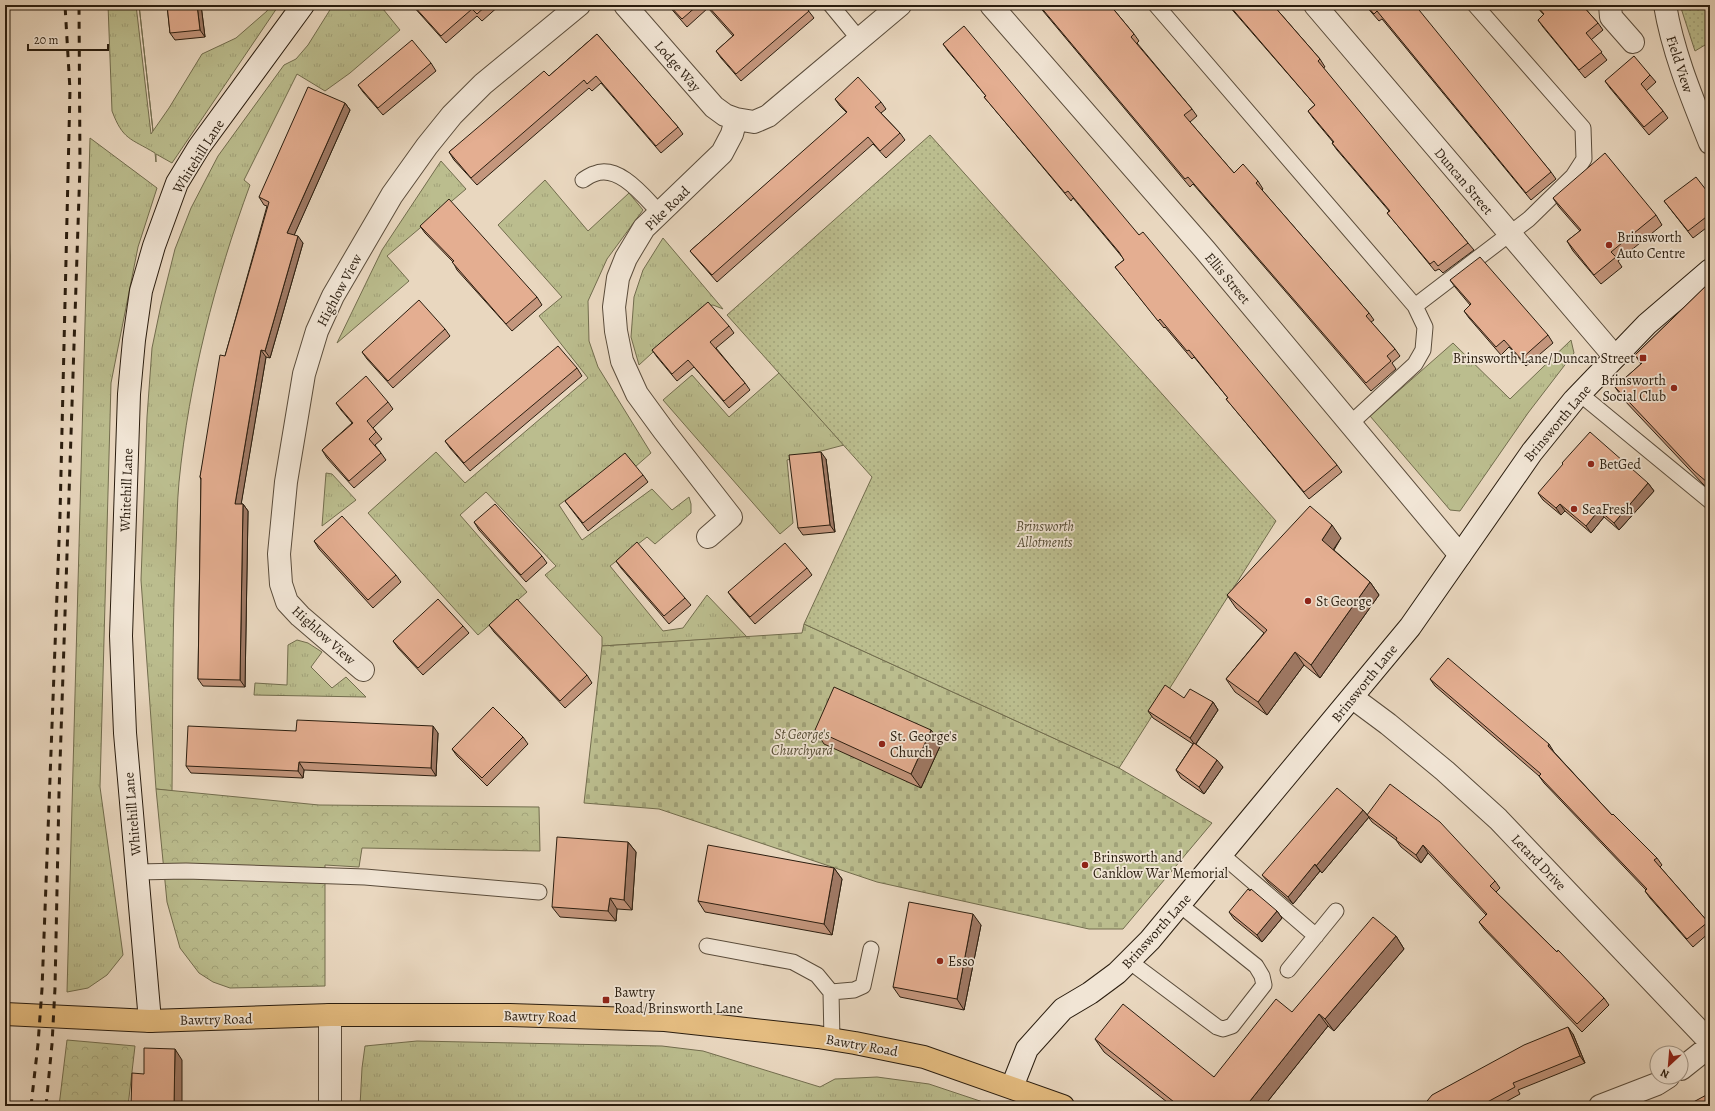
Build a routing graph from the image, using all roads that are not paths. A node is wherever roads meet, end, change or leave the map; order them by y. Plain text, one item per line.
1 (303, 5) edge
2 (579, 5) edge
3 (625, 5) edge
4 (831, 5) edge
5 (900, 5) edge
6 (991, 5) edge
7 (1156, 5) edge
8 (1315, 5) edge
9 (1474, 5) edge
10 (1610, 5) edge
11 (1665, 5) edge
12 (859, 39) junction
13 (1633, 42) dead end
14 (736, 119) junction
15 (1710, 143) edge
16 (583, 180) dead end
17 (660, 213) junction
18 (1509, 234) junction
19 (1710, 270) edge
20 (1415, 306) junction
21 (1614, 357) junction
22 (1580, 394) junction
23 (1351, 423) junction
24 (1710, 501) edge
25 (708, 537) dead end
26 (1460, 555) junction
27 (363, 670) dead end
28 (1352, 698) junction
29 (1222, 855) junction
30 (137, 872) junction
31 (539, 892) dead end
32 (1180, 904) junction
33 (1336, 911) dead end
34 (1316, 936) junction
35 (707, 946) dead end
36 (871, 949) dead end
37 (1129, 961) junction
38 (1288, 970) dead end
39 (831, 992) junction
40 (5, 1014) edge
41 (330, 1015) junction
42 (150, 1021) junction
43 (832, 1040) junction
44 (1710, 1042) edge
45 (1710, 1046) edge
46 (1689, 1063) edge
47 (1654, 1085) edge
48 (1012, 1087) junction
49 (330, 1106) edge
50 (1063, 1106) edge
51 (1600, 1106) edge

1 - 30 street, Whitehill Lane
2 - 27 street, Highlow View
3 - 14 street, Lodge Way
4 - 12 lane
5 - 12 street
6 - 23 street, Ellis Street
7 - 20 lane
8 - 18 street, Duncan Street
9 - 18 lane
10 - 13 street
11 - 15 street, Field View
12 - 14 street
14 - 17 street, Pike Road
16 - 17 lane
17 - 25 street, Pike Road
18 - 20 lane
18 - 21 street, Duncan Street
19 - 21 street, Brinsworth Lane
20 - 23 lane
21 - 22 street, Brinsworth Lane
22 - 24 lane
22 - 26 street, Brinsworth Lane
23 - 26 street, Ellis Street
26 - 28 street, Brinsworth Lane
28 - 29 street, Brinsworth Lane
28 - 44 street, Letard Drive
29 - 32 street, Brinsworth Lane
29 - 34 lane
30 - 31 lane
30 - 42 street, Whitehill Lane
32 - 37 street, Brinsworth Lane
32 - 37 lane
33 - 34 lane
34 - 38 lane
35 - 39 lane
36 - 39 lane
37 - 48 street, Brinsworth Lane
39 - 43 lane
40 - 42 main road, Bawtry Road
41 - 42 main road, Bawtry Road
41 - 43 main road, Bawtry Road
41 - 49 street
43 - 48 main road, Bawtry Road
45 - 46 street
47 - 51 street
48 - 50 main road, Bawtry Road

